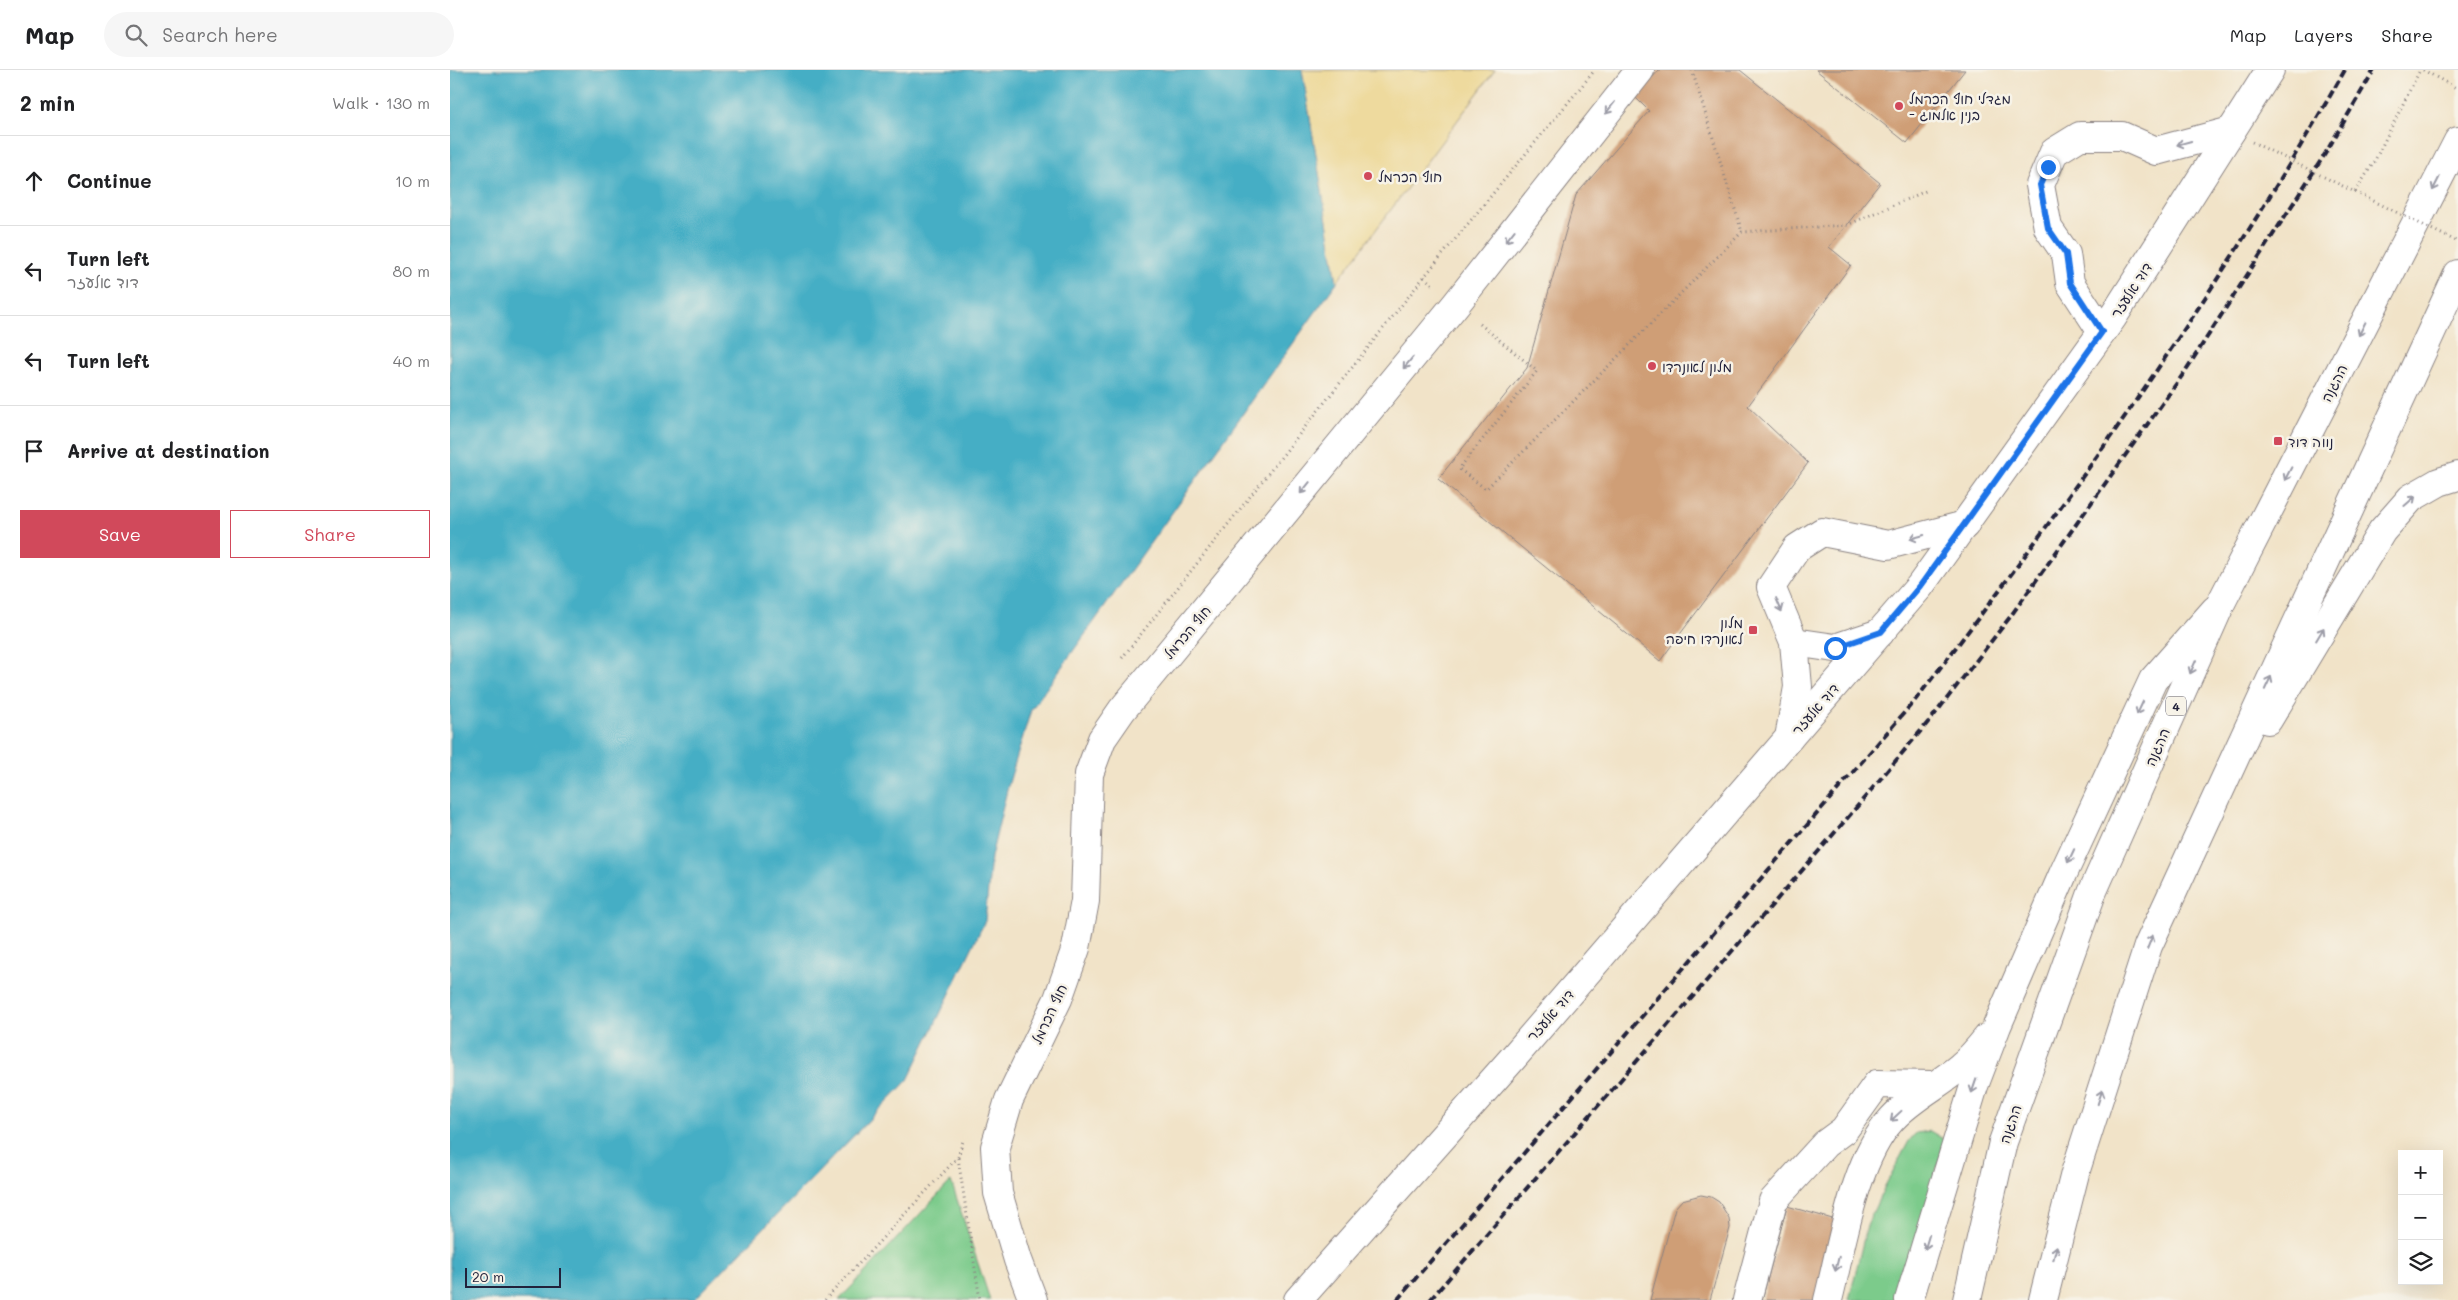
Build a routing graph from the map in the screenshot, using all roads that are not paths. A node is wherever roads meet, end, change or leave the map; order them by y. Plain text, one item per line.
1 (1640, 70) edge
2 (2270, 70) edge
3 (2242, 137) junction
4 (2458, 141) edge
5 (2458, 274) edge
6 (2102, 332) junction
7 (2458, 476) edge
8 (1965, 525) junction
9 (2222, 601) junction
10 (1881, 632) junction
11 (1794, 642) junction
12 (1788, 739) junction
13 (2195, 841) junction
14 (1997, 1026) junction
15 (1932, 1085) junction
16 (1033, 1300) edge
17 (1298, 1300) edge
18 (1747, 1300) edge
19 (1828, 1300) edge
20 (1910, 1300) edge
21 (1967, 1300) edge
22 (2043, 1300) edge

1 -> 16 main road, חוף הכרמל
2 - 3 main road, דוד אלעזר
3 - 6 main road, דוד אלעזר
3 -> 6 main road
4 -> 9 main road, ההגנה / 4
13 -> 5 main road
6 - 8 main road, דוד אלעזר
13 -> 7 main road
8 - 10 main road, דוד אלעזר
8 -> 11 main road
9 -> 14 main road
9 -> 21 main road, ההגנה / 4
10 - 11 main road
10 - 12 main road, דוד אלעזר
11 - 12 main road
12 - 17 main road, דוד אלעזר
22 -> 13 main road
14 - 15 main road
14 -> 20 main road
15 - 18 main road
15 -> 19 main road

